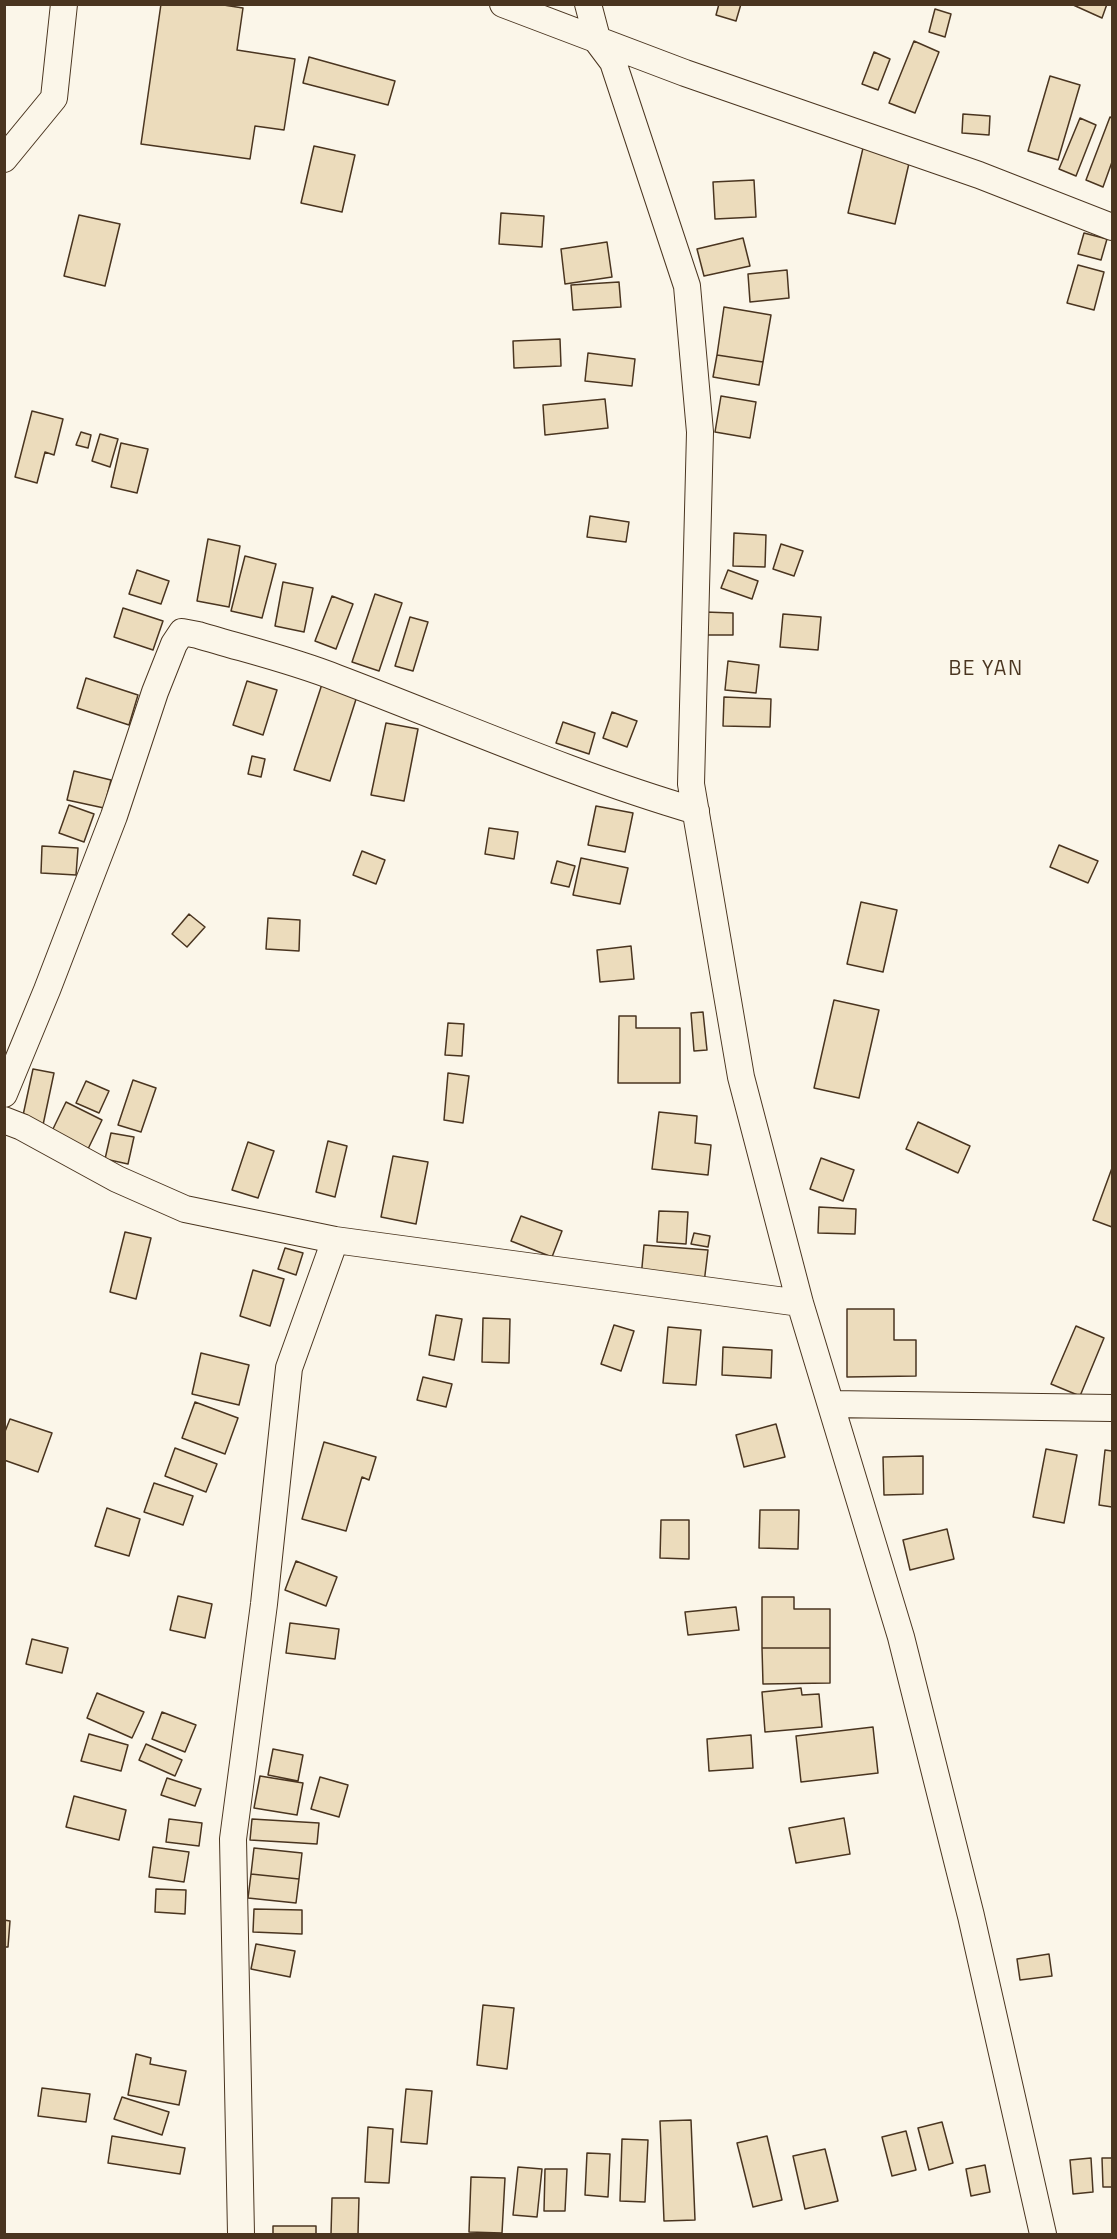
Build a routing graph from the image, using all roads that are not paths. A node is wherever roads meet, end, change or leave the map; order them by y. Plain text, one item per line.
1 (64, 4) edge
2 (502, 4) edge
3 (588, 4) edge
4 (598, 42) junction
5 (4, 159) edge
6 (1113, 227) edge
7 (696, 811) junction
8 (4, 1094) edge
9 (4, 1120) edge
10 (335, 1240) junction
11 (800, 1303) junction
12 (831, 1404) junction
13 (1113, 1408) edge
14 (241, 2235) edge
15 (1043, 2235) edge

1 - 5 street
2 - 4 street
3 - 4 street
4 - 6 street
4 - 7 street
7 - 8 street
7 - 11 street
9 - 10 street
10 - 11 street
10 - 14 street
11 - 12 street
12 - 13 street
12 - 15 street

